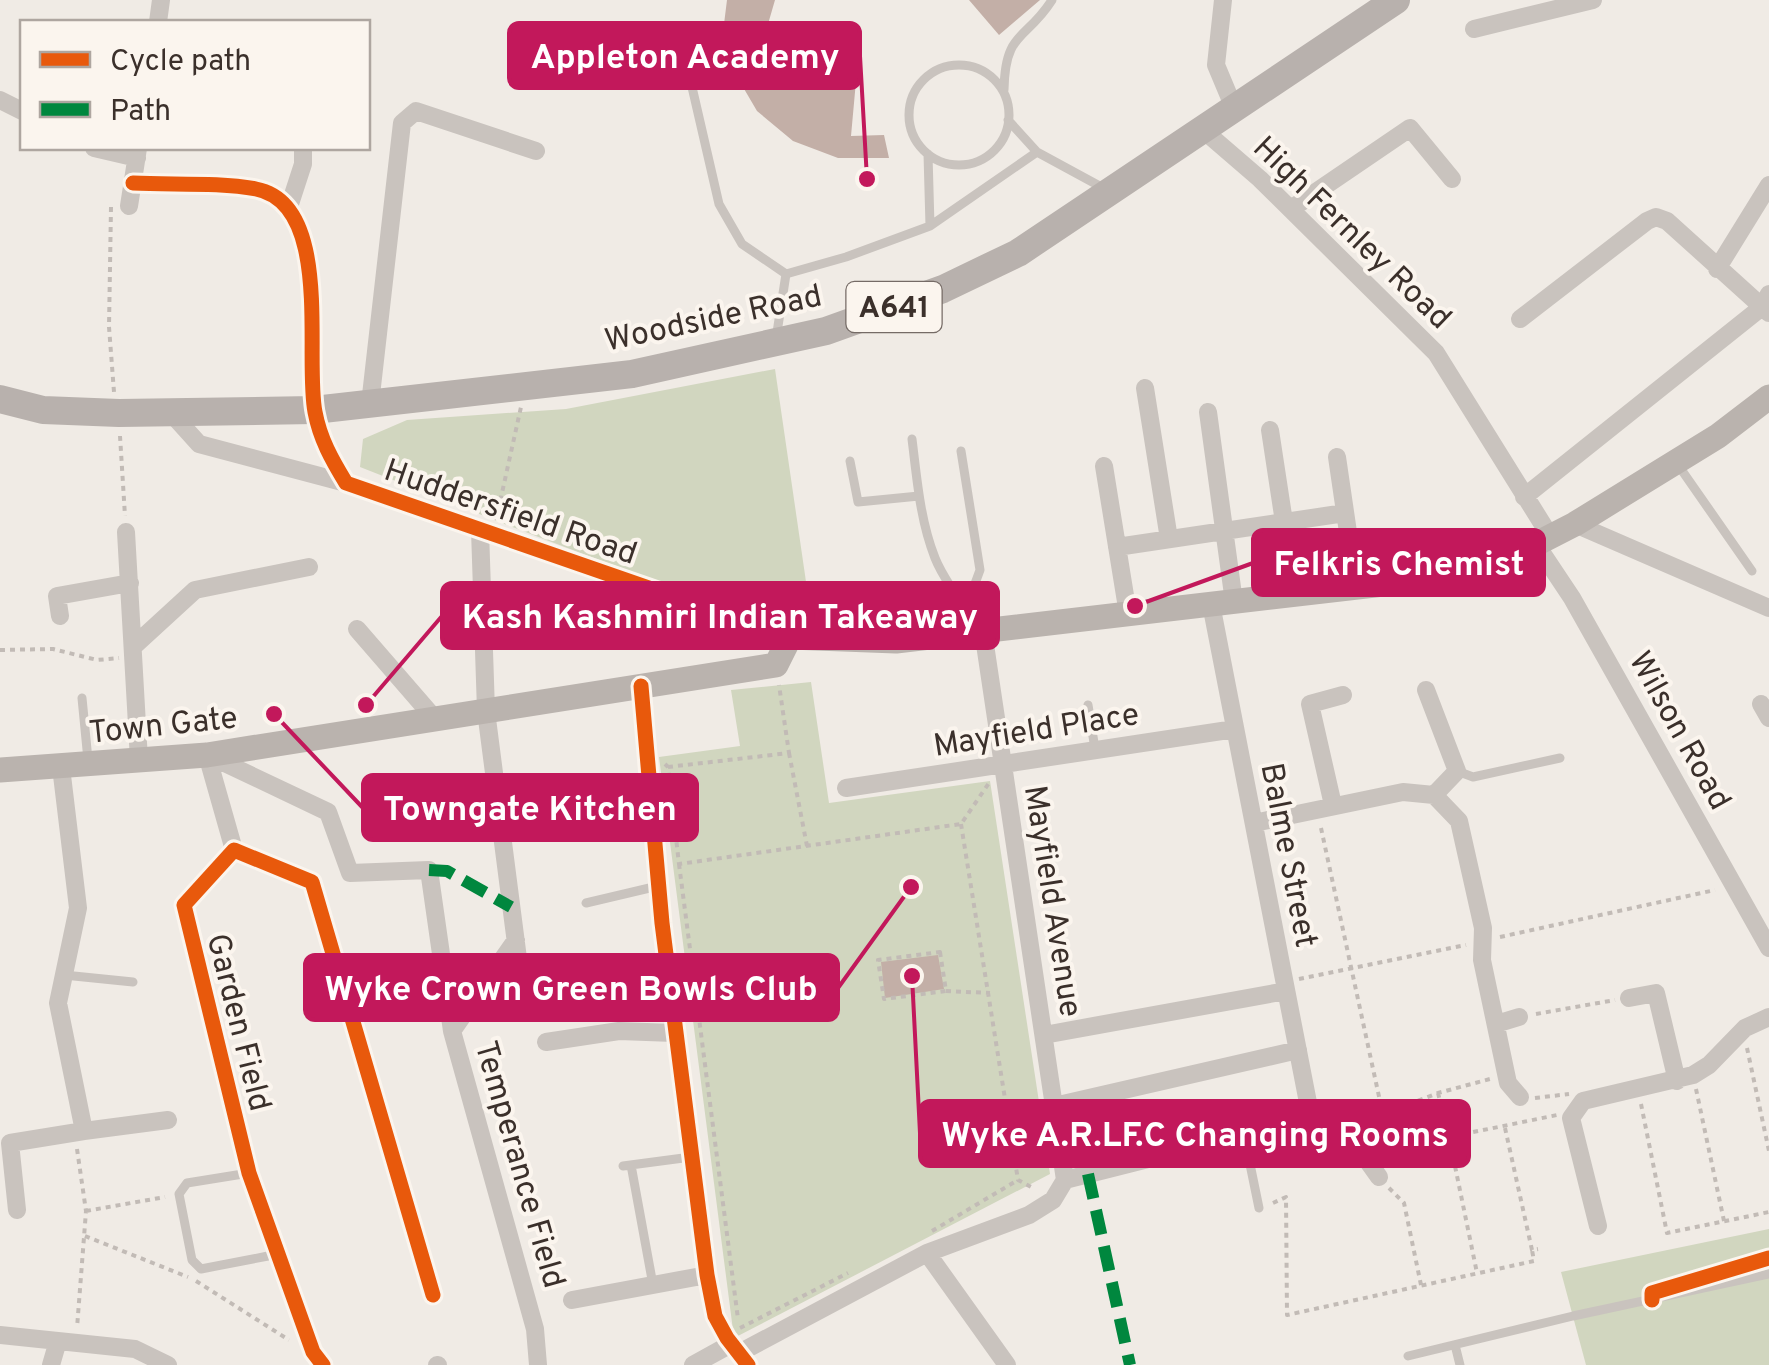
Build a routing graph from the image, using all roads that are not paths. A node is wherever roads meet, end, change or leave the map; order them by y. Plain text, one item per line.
1 (1052, 0) edge
2 (1223, 0) edge
3 (1396, 0) edge
4 (1592, 0) edge
5 (1474, 29) dead end
6 (686, 61) dead end
7 (1004, 93) junction
8 (1234, 108) junction
9 (1008, 120) junction
10 (1202, 129) junction
11 (112, 150) edge
12 (302, 150) edge
13 (536, 151) dead end
14 (1037, 152) junction
15 (138, 153) edge
16 (928, 154) junction
17 (1452, 179) dead end
18 (133, 183) junction
19 (1769, 185) edge
20 (1110, 191) junction
21 (121, 204) road end
22 (289, 207) junction
23 (1291, 209) junction
24 (930, 226) junction
25 (1718, 269) junction
26 (786, 274) junction
27 (1767, 304) edge
28 (1520, 319) dead end
29 (775, 343) junction
30 (1145, 388) dead end
31 (1769, 397) edge
32 (0, 399) edge
33 (370, 404) junction
34 (314, 410) junction
35 (1208, 412) dead end
36 (171, 413) junction
37 (1270, 430) dead end
38 (912, 440) dead end
39 (961, 451) dead end
40 (1337, 457) dead end
41 (850, 461) dead end
42 (1676, 462) junction
43 (1104, 466) dead end
44 (346, 482) junction
45 (919, 496) junction
46 (1524, 497) junction
47 (1345, 513) junction
48 (1284, 522) junction
49 (1575, 524) junction
50 (1225, 531) junction
51 (126, 532) road end
52 (486, 532) junction
53 (1169, 539) junction
54 (1543, 540) junction
55 (1117, 547) junction
56 (309, 568) dead end
57 (1752, 570) dead end
58 (130, 582) junction
59 (1356, 587) junction
60 (1222, 603) junction
61 (1769, 608) edge
62 (1128, 614) junction
63 (60, 616) dead end
64 (972, 624) junction
65 (357, 629) dead end
66 (790, 637) junction
67 (135, 652) junction
68 (642, 686) junction
69 (1426, 690) dead end
70 (1343, 696) dead end
71 (82, 698) dead end
72 (1088, 705) dead end
73 (486, 711) junction
74 (434, 719) junction
75 (1235, 729) junction
76 (1096, 750) junction
77 (208, 755) junction
78 (1560, 758) dead end
79 (139, 760) junction
80 (1002, 763) junction
81 (88, 764) junction
82 (61, 766) junction
83 (0, 770) edge
84 (1457, 770) junction
85 (846, 788) dead end
86 (1434, 795) junction
87 (1325, 806) junction
88 (1254, 824) junction
89 (234, 850) junction
90 (658, 886) junction
91 (586, 903) dead end
92 (1766, 935) edge
93 (516, 940) junction
94 (64, 976) junction
95 (133, 982) dead end
96 (1285, 986) junction
97 (1630, 998) road end
98 (524, 1005) dead end
99 (1519, 1017) road end
100 (1769, 1017) edge
101 (1496, 1024) junction
102 (452, 1031) junction
103 (674, 1033) junction
104 (1044, 1035) junction
105 (546, 1042) dead end
106 (1298, 1050) junction
107 (1685, 1078) junction
108 (1520, 1096) road end
109 (1054, 1106) junction
110 (1311, 1118) junction
111 (168, 1120) dead end
112 (79, 1132) junction
113 (1244, 1134) junction
114 (691, 1156) junction
115 (249, 1174) junction
116 (1379, 1177) road end
117 (1065, 1180) junction
118 (1259, 1208) road end
119 (17, 1210) dead end
120 (1598, 1226) dead end
121 (926, 1252) junction
122 (268, 1256) dead end
123 (1769, 1274) edge
124 (708, 1275) junction
125 (653, 1285) junction
126 (433, 1295) dead end
127 (572, 1300) dead end
128 (0, 1335) edge
129 (67, 1342) junction
130 (1455, 1345) junction
131 (740, 1354) edge
132 (1408, 1356) dead end
133 (319, 1360) edge
134 (51, 1365) edge
135 (168, 1365) edge
136 (538, 1365) edge
137 (693, 1365) edge
138 (1007, 1365) edge
139 (1460, 1365) edge

1 - 7 lane
2 - 8 street, High Fernley Road
3 - 8 main road, Woodside Road / A641
4 - 5 street
6 - 26 lane
7 - 9 lane
7 - 16 lane
8 - 10 main road, Woodside Road / A641
9 - 14 lane
9 - 16 lane
10 - 20 main road, Woodside Road / A641
10 - 23 street, High Fernley Road
11 - 15 street
12 - 22 street
13 - 33 street
14 - 20 lane
14 - 24 lane
15 - 18 street
16 - 24 lane
17 - 23 street
18 - 21 street
18 - 22 street
19 - 25 street
20 - 29 main road, Woodside Road / A641
22 - 34 street, Huddersfield Road
23 - 46 street, High Fernley Road
24 - 26 lane
25 - 27 street
25 - 28 street
26 - 29 lane
27 - 46 street
29 - 33 main road, Woodside Road / A641
30 - 53 street
31 - 42 main road, Huddersfield Road
32 - 36 main road, A641
33 - 34 main road, Woodside Road / A641
34 - 36 main road, A641
34 - 44 street, Huddersfield Road
35 - 50 street, Balme Street
36 - 44 street
37 - 48 street
38 - 45 lane
39 - 64 lane
40 - 47 street
41 - 45 lane
42 - 49 main road, Huddersfield Road
42 - 57 lane
43 - 55 street
44 - 52 street, Huddersfield Road
45 - 64 lane
46 - 54 street, High Fernley Road
47 - 48 street
47 - 59 street
48 - 50 street
49 - 54 main road, Huddersfield Road
49 - 61 street
50 - 53 street
50 - 60 street, Balme Street
51 - 58 street
52 - 66 street, Huddersfield Road
52 - 73 street
53 - 55 street
54 - 59 main road, Huddersfield Road
54 - 92 street, Wilson Road
55 - 62 street
56 - 67 street
58 - 63 street
58 - 67 street
59 - 60 main road, Huddersfield Road
60 - 62 main road, Huddersfield Road
60 - 75 street, Balme Street
62 - 64 main road, Huddersfield Road
64 - 66 main road, Huddersfield Road
64 - 80 street, Mayfield Avenue
65 - 74 street
66 - 68 main road, Town Gate
67 - 79 street
68 - 73 main road, Town Gate
68 - 90 street
69 - 84 street
70 - 87 street
71 - 81 lane
72 - 76 lane
73 - 74 main road, Town Gate
73 - 93 street
74 - 77 main road, Town Gate
75 - 76 street, Mayfield Place
75 - 88 street, Balme Street
76 - 80 street, Mayfield Place
77 - 79 main road, Town Gate
77 - 89 street
77 - 102 street
78 - 84 lane
79 - 81 main road, Town Gate
80 - 85 street, Mayfield Place
80 - 104 street, Mayfield Avenue
81 - 82 main road, Town Gate
82 - 83 main road, Town Gate
82 - 94 street
84 - 86 street
86 - 87 street
86 - 101 street
87 - 88 street
88 - 96 street, Balme Street
89 - 115 street, Garden Field
89 - 126 street
90 - 91 lane
90 - 103 street
93 - 98 street
93 - 102 street, Temperance Field
94 - 95 lane
94 - 112 street
96 - 104 street
96 - 106 street, Balme Street
97 - 107 street
99 - 101 street
100 - 107 street
101 - 108 street
102 - 136 street, Temperance Field
103 - 105 street
103 - 114 street
104 - 109 street, Mayfield Avenue
106 - 109 street
106 - 110 street, Balme Street
107 - 120 street
109 - 117 street, Mayfield Avenue
110 - 113 street
110 - 116 street
111 - 112 street
112 - 119 street
113 - 117 street
113 - 118 lane
114 - 124 street
114 - 125 lane
115 - 122 lane
115 - 133 street, Garden Field
117 - 121 street
121 - 131 street
121 - 138 street
123 - 130 lane
124 - 125 street
124 - 131 street
125 - 127 street
128 - 129 street
129 - 134 street
129 - 135 street
130 - 132 lane
130 - 139 lane
131 - 137 street

